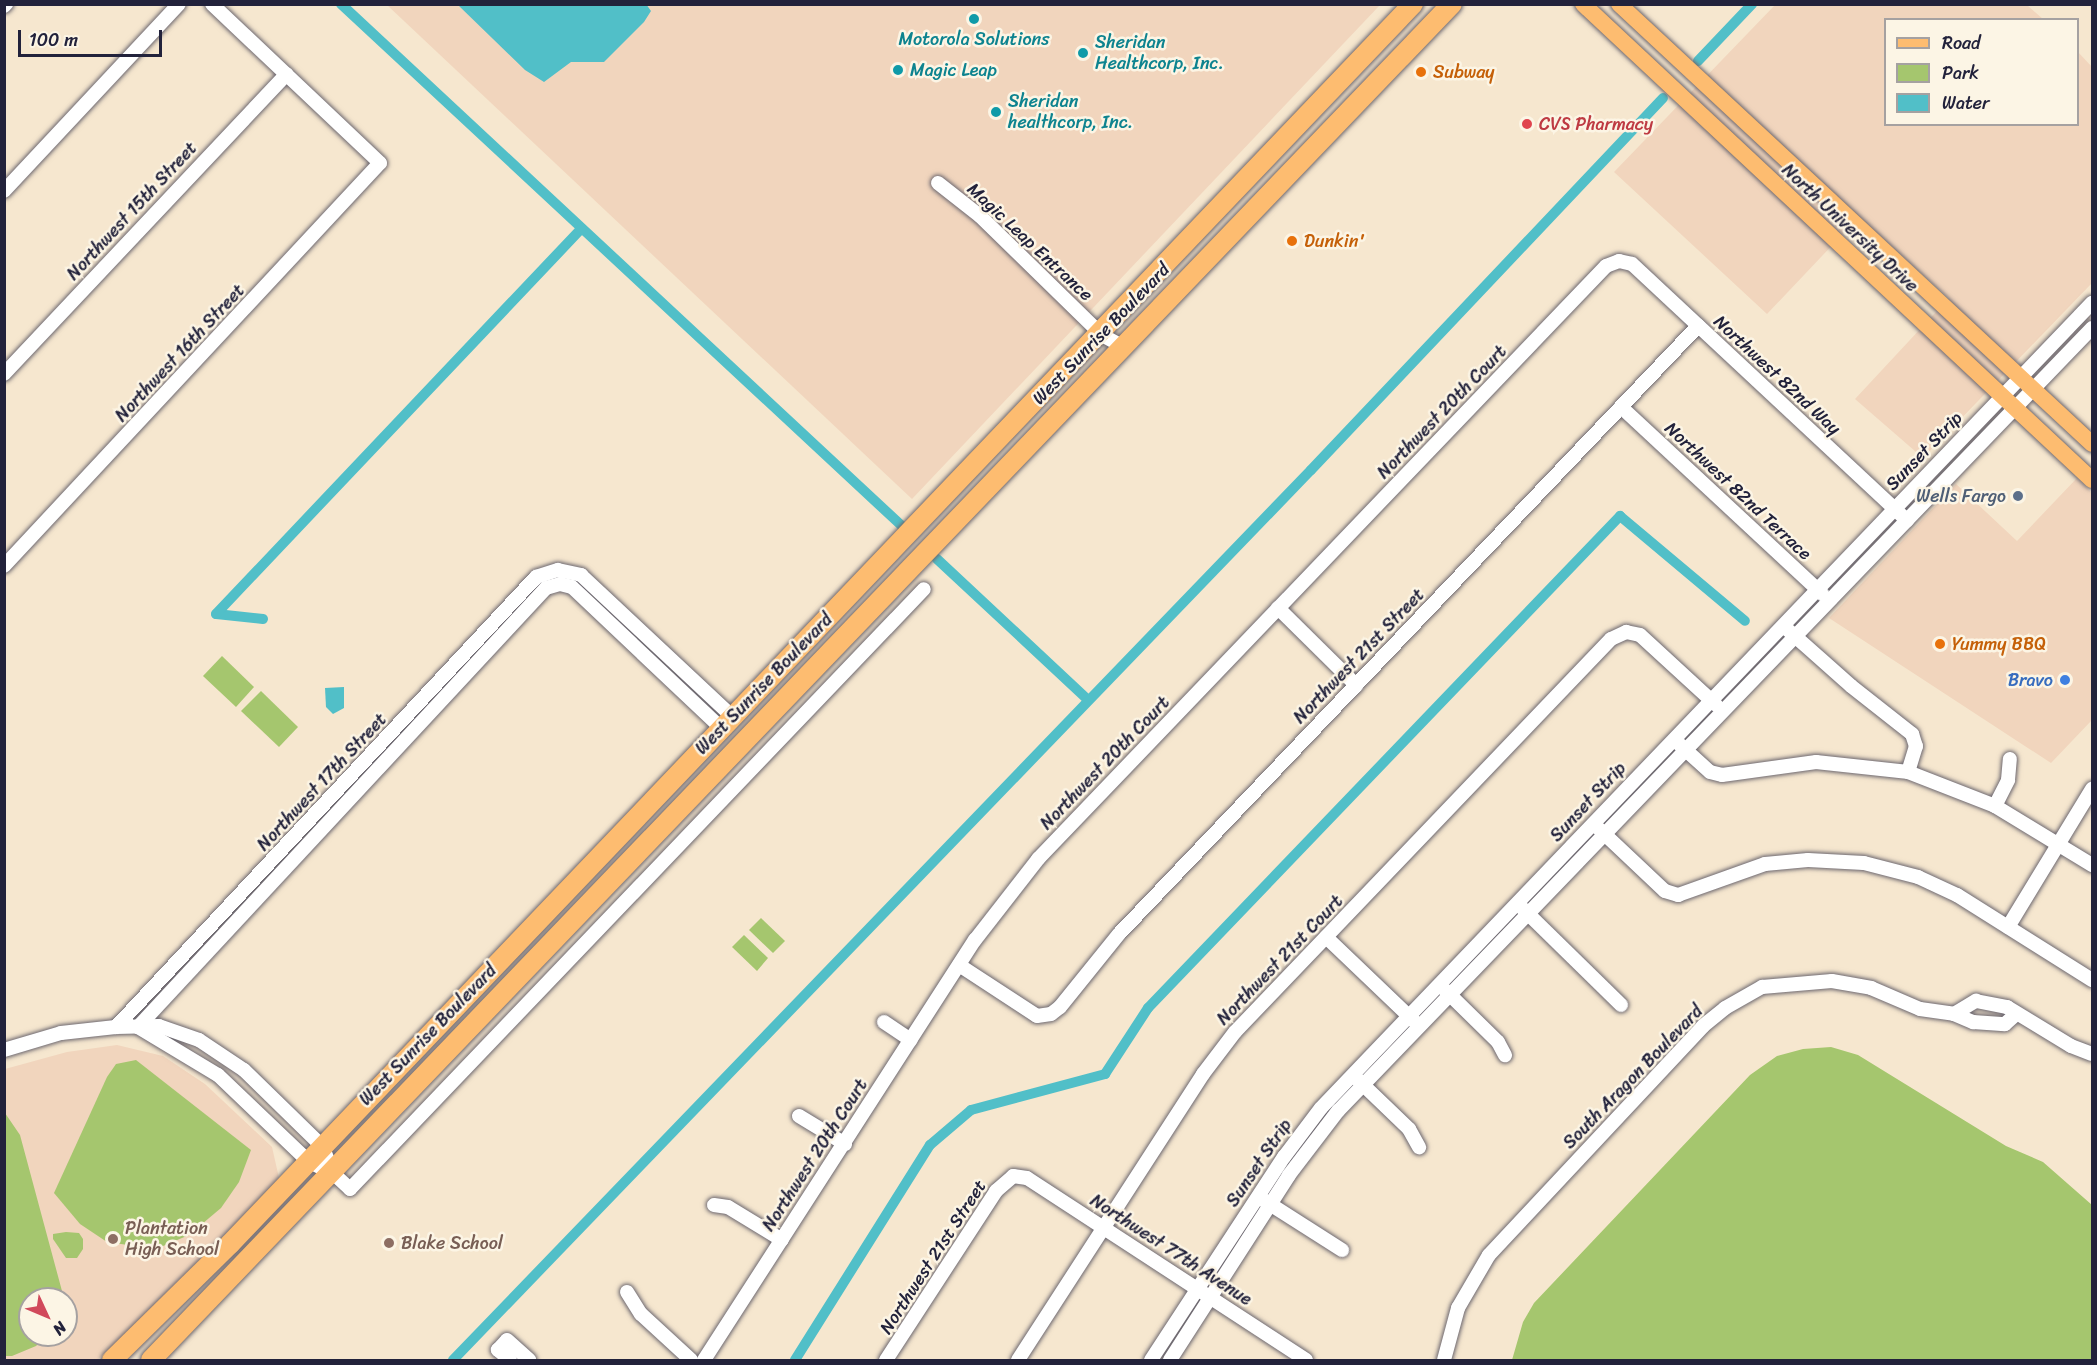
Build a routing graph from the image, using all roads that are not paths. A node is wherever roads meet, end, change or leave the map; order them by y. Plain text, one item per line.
1 (179, 4) edge
2 (212, 4) edge
3 (1413, 4) edge
4 (1452, 4) edge
5 (1583, 4) edge
6 (1618, 4) edge
7 (287, 74) junction
8 (938, 183) dead end
9 (4, 191) edge
10 (1619, 261) joint
11 (2092, 303) edge
12 (1698, 326) junction
13 (2092, 328) edge
14 (1102, 334) junction
15 (1125, 348) junction
16 (4, 374) edge
17 (2027, 384) junction
18 (2002, 396) junction
19 (1621, 407) junction
20 (2015, 408) junction
21 (2092, 444) edge
22 (2092, 480) edge
23 (1894, 508) junction
24 (1907, 520) junction
25 (4, 567) edge
26 (559, 577) junction
27 (1816, 588) junction
28 (924, 589) dead end
29 (1830, 601) junction
30 (1278, 608) junction
31 (1782, 624) junction
32 (1795, 636) junction
33 (1356, 685) junction
34 (755, 694) junction
35 (1710, 699) junction
36 (1722, 711) junction
37 (727, 723) junction
38 (751, 738) junction
39 (1672, 738) junction
40 (1684, 749) junction
41 (761, 759) junction
42 (2010, 759) dead end
43 (1908, 772) junction
44 (2092, 789) edge
45 (1995, 806) junction
46 (1599, 828) junction
47 (2058, 844) junction
48 (2092, 865) edge
49 (1517, 903) junction
50 (1527, 913) junction
51 (2008, 927) junction
52 (1326, 938) junction
53 (958, 965) junction
54 (2092, 980) edge
55 (1439, 984) junction
56 (1449, 995) junction
57 (1982, 1002) junction
58 (1621, 1005) dead end
59 (1954, 1014) junction
60 (2016, 1014) junction
61 (1409, 1016) junction
62 (884, 1022) dead end
63 (1983, 1023) junction
64 (116, 1026) junction
65 (1419, 1026) junction
66 (138, 1027) junction
67 (911, 1040) junction
68 (4, 1050) edge
69 (2092, 1054) edge
70 (1505, 1055) dead end
71 (1357, 1079) junction
72 (799, 1116) dead end
73 (844, 1144) junction
74 (322, 1146) junction
75 (1419, 1147) dead end
76 (308, 1161) junction
77 (334, 1174) junction
78 (1013, 1176) joint
79 (1264, 1201) junction
80 (714, 1205) dead end
81 (1104, 1227) junction
82 (782, 1240) junction
83 (1342, 1250) dead end
84 (1196, 1290) junction
85 (627, 1293) dead end
86 (1210, 1297) junction
87 (112, 1360) edge
88 (151, 1360) edge
89 (510, 1360) edge
90 (530, 1360) edge
91 (691, 1360) edge
92 (704, 1360) edge
93 (886, 1360) edge
94 (1018, 1360) edge
95 (1151, 1360) edge
96 (1170, 1360) edge
97 (1305, 1360) edge
98 (1444, 1360) edge

1 - 9 street
2 - 7 street
3 - 14 highway, West Sunrise Boulevard
4 - 15 highway, West Sunrise Boulevard
5 - 18 main road, North University Drive
6 - 17 main road, North University Drive
7 - 16 street, Northwest 15th Street
7 - 25 street, Northwest 16th Street
8 - 14 street, Magic Leap Entrance
10 - 12 street, Northwest 82nd Way
10 - 30 street, Northwest 20th Court
11 - 17 street, Sunset Strip
12 - 19 street, Northwest 21st Street
12 - 23 street, Northwest 82nd Way
13 - 17 street, Sunset Strip
14 - 15 street, Magic Leap Entrance
14 - 34 highway, West Sunrise Boulevard
15 - 38 highway, West Sunrise Boulevard
17 - 18 street, Sunset Strip
17 - 20 street, Sunset Strip
17 - 21 main road, North University Drive
18 - 20 main road, North University Drive
18 - 23 street, Sunset Strip
19 - 27 street, Northwest 82nd Terrace
19 - 33 street, Northwest 21st Street
20 - 22 main road, North University Drive
20 - 24 street, Sunset Strip
23 - 24 street, Northwest 82nd Way
23 - 27 street, Sunset Strip
24 - 29 street, Sunset Strip
26 - 37 street
26 - 64 street, Northwest 17th Street
26 - 66 street, Northwest 17th Street
27 - 29 street, Northwest 82nd Terrace
27 - 31 street, Sunset Strip
28 - 41 street
29 - 32 street, Sunset Strip
30 - 33 street
30 - 53 street, Northwest 20th Court
31 - 32 street
31 - 35 street, Sunset Strip
32 - 36 street, Sunset Strip
32 - 43 street
33 - 53 street, Northwest 21st Street
34 - 37 highway, West Sunrise Boulevard
34 - 38 highway
35 - 36 street
35 - 39 street, Sunset Strip
35 - 52 street, Northwest 21st Court
36 - 40 street, Sunset Strip
37 - 74 highway, West Sunrise Boulevard
38 - 41 street
38 - 77 highway, West Sunrise Boulevard
39 - 40 street
39 - 46 street, Sunset Strip
40 - 43 street
40 - 46 street, Sunset Strip
41 - 77 street
42 - 45 street
43 - 45 street
44 - 47 street
45 - 47 street
46 - 49 street, Sunset Strip
46 - 50 street, Sunset Strip
46 - 51 street
47 - 48 street
47 - 51 street
49 - 50 street
49 - 55 street, Sunset Strip
50 - 56 street, Sunset Strip
50 - 58 street
51 - 54 street
52 - 61 street
52 - 81 street, Northwest 21st Court
53 - 67 street, Northwest 20th Court
55 - 56 street
55 - 61 street, Sunset Strip
56 - 65 street, Sunset Strip
56 - 70 street
57 - 59 street
57 - 60 street
57 - 63 street
59 - 63 street, South Aragon Boulevard
59 - 98 street, South Aragon Boulevard
60 - 63 street
60 - 69 street
61 - 65 street
61 - 71 street, Sunset Strip
62 - 67 street
64 - 66 street
64 - 68 street
65 - 71 street, Sunset Strip
66 - 74 street
66 - 76 street
67 - 73 street, Northwest 20th Court
71 - 75 street
71 - 79 street, Sunset Strip
72 - 73 street
73 - 82 street, Northwest 20th Court
74 - 76 highway, West Sunrise Boulevard
74 - 77 street
76 - 77 street
76 - 87 highway, West Sunrise Boulevard
77 - 88 highway, West Sunrise Boulevard
78 - 81 street, Northwest 77th Avenue
78 - 93 street, Northwest 21st Street
79 - 83 street
79 - 84 street, Sunset Strip
79 - 86 street, Sunset Strip
80 - 82 street
81 - 84 street, Northwest 77th Avenue
81 - 94 street, Northwest 21st Court
82 - 92 street, Northwest 20th Court
84 - 86 street, Northwest 77th Avenue
84 - 95 street, Sunset Strip
85 - 91 street
86 - 96 street, Sunset Strip
86 - 97 street, Northwest 77th Avenue
89 - 90 street

